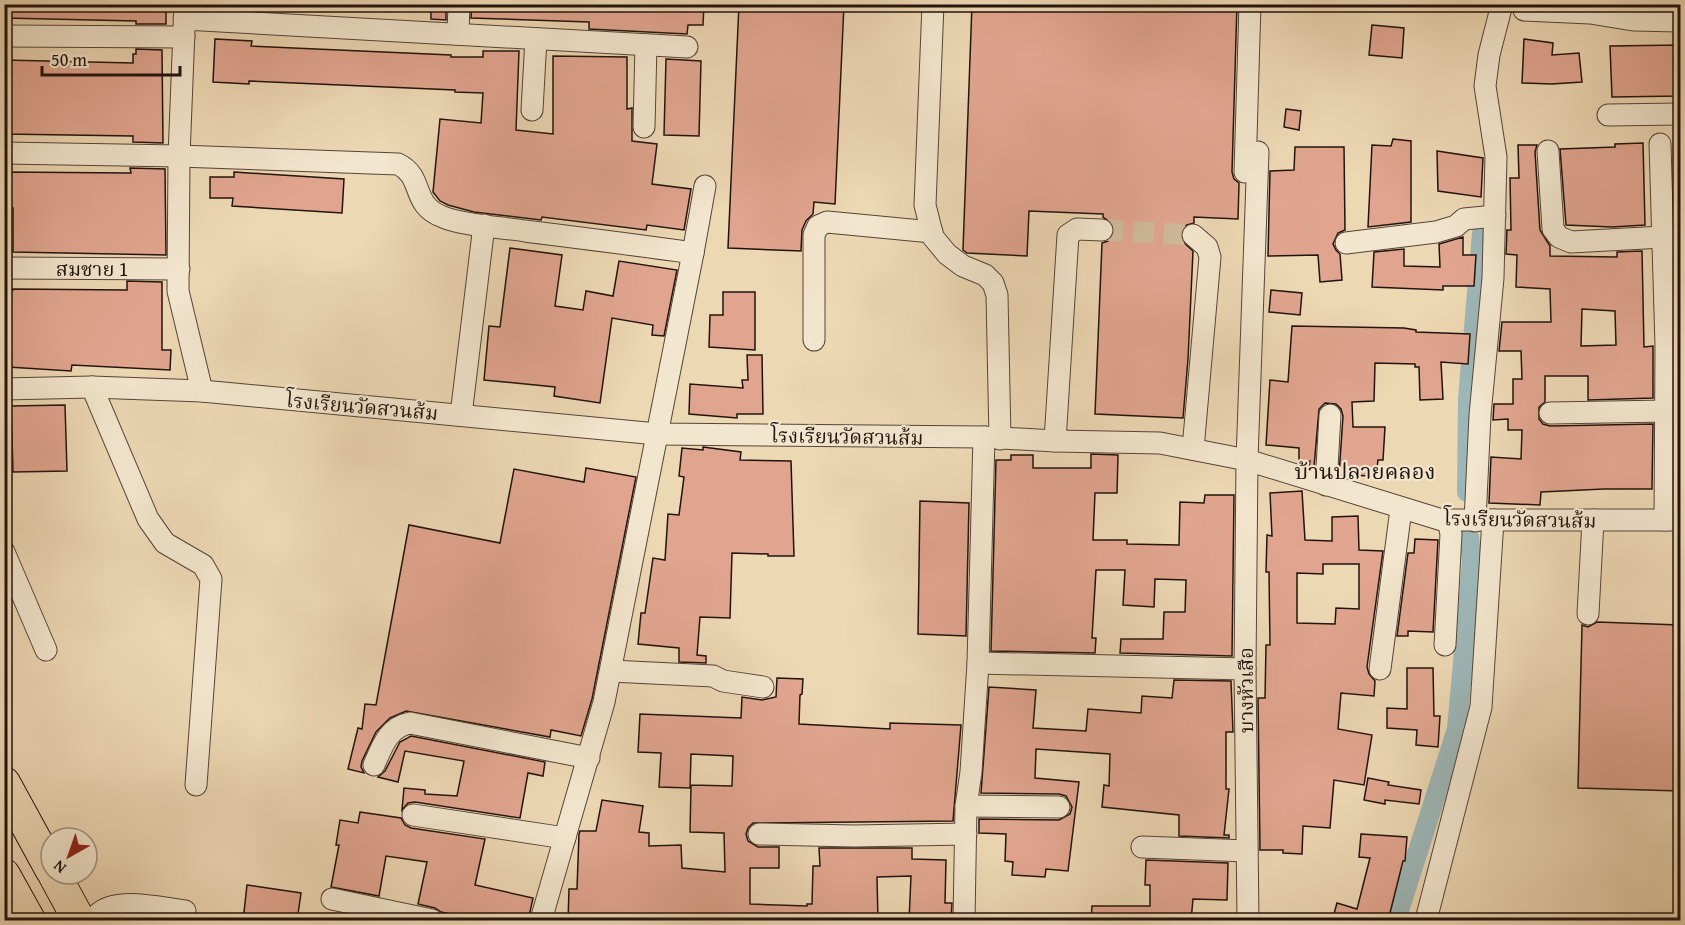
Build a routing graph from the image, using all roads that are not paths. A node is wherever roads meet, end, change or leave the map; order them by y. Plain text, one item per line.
1 (459, 4) edge
2 (933, 4) edge
3 (1250, 4) edge
4 (1509, 10) edge
5 (184, 20) edge
6 (1680, 21) edge
7 (458, 34) junction
8 (4, 36) edge
9 (536, 39) junction
10 (646, 45) junction
11 (687, 47) dead end
12 (532, 110) dead end
13 (1680, 114) edge
14 (1608, 115) dead end
15 (644, 127) dead end
16 (1660, 144) dead end
17 (1548, 151) dead end
18 (1258, 152) dead end
19 (4, 153) edge
20 (179, 156) junction
21 (705, 186) dead end
22 (1671, 211) edge
23 (1495, 216) junction
24 (484, 225) junction
25 (1102, 230) tunnel mouth
26 (932, 232) junction
27 (1193, 235) dead end
28 (1663, 237) junction
29 (1346, 243) dead end
30 (693, 253) junction
31 (4, 268) edge
32 (179, 269) junction
33 (814, 340) dead end
34 (1673, 346) edge
35 (92, 387) junction
36 (4, 389) edge
37 (202, 391) junction
38 (1666, 411) junction
39 (1550, 413) dead end
40 (461, 415) junction
41 (1330, 415) dead end
42 (657, 434) junction
43 (992, 438) junction
44 (1055, 441) junction
45 (1193, 449) junction
46 (1242, 459) junction
47 (1326, 485) junction
48 (1401, 509) junction
49 (1448, 520) junction
50 (1593, 520) junction
51 (1673, 520) edge
52 (1484, 521) junction
53 (4, 552) edge
54 (1588, 614) dead end
55 (1445, 645) dead end
56 (46, 650) dead end
57 (978, 663) junction
58 (1245, 669) junction
59 (1380, 669) dead end
60 (611, 671) junction
61 (763, 687) dead end
62 (588, 758) junction
63 (374, 765) dead end
64 (4, 783) edge
65 (196, 785) dead end
66 (966, 806) junction
67 (1059, 807) dead end
68 (413, 815) dead end
69 (759, 834) dead end
70 (966, 834) junction
71 (565, 838) junction
72 (39, 846) edge
73 (1142, 848) dead end
74 (1247, 850) junction
75 (4, 875) edge
76 (60, 886) edge
77 (332, 899) dead end
78 (185, 911) dead end
79 (29, 921) edge
80 (79, 921) edge
81 (96, 921) edge
82 (432, 921) edge
83 (542, 921) edge
84 (964, 921) edge
85 (1248, 921) edge
86 (1426, 921) edge

1 - 7 street
2 - 26 street
3 - 46 street
4 - 6 street
4 - 23 street
5 - 7 street
5 - 8 street
5 - 20 street
7 - 9 street
9 - 10 street
9 - 12 street
10 - 11 street
10 - 15 street
13 - 14 street
16 - 22 street
17 - 28 street
18 - 46 street
19 - 20 street
20 - 24 street
20 - 32 street
21 - 30 street
22 - 28 street
23 - 29 street
23 - 52 street
24 - 30 street
24 - 40 street
25 - 44 street
26 - 33 street
26 - 43 street
27 - 45 street
28 - 34 street
30 - 42 street
31 - 32 street, สมชาย 1
32 - 37 street
34 - 38 street
35 - 36 street, โรงเรียนวัดสวนส้ม
35 - 37 street, โรงเรียนวัดสวนส้ม
35 - 65 street
37 - 40 street, โรงเรียนวัดสวนส้ม
38 - 39 street
38 - 51 street
40 - 42 street, โรงเรียนวัดสวนส้ม
41 - 47 street
42 - 43 street, โรงเรียนวัดสวนส้ม
42 - 60 street
43 - 44 street, โรงเรียนวัดสวนส้ม
43 - 57 street
44 - 45 street, โรงเรียนวัดสวนส้ม
45 - 46 street, โรงเรียนวัดสวนส้ม
46 - 47 street, โรงเรียนวัดสวนส้ม
46 - 58 street, บางหัวเสือ
47 - 48 street, โรงเรียนวัดสวนส้ม
48 - 49 street, โรงเรียนวัดสวนส้ม
48 - 59 street
49 - 52 street, โรงเรียนวัดสวนส้ม
49 - 55 street
50 - 51 street, โรงเรียนวัดสวนส้ม
50 - 52 street, โรงเรียนวัดสวนส้ม
50 - 54 street
52 - 86 street
53 - 56 street
57 - 58 street
57 - 66 street
58 - 74 street, บางหัวเสือ
60 - 61 street
60 - 62 street
62 - 63 street
62 - 71 street
64 - 72 highway
66 - 67 street
66 - 70 street
68 - 71 street
69 - 70 street
70 - 84 street
71 - 83 street
73 - 74 street
74 - 85 street, บางหัวเสือ
75 - 79 highway
76 - 80 highway
77 - 82 street
78 - 81 street

